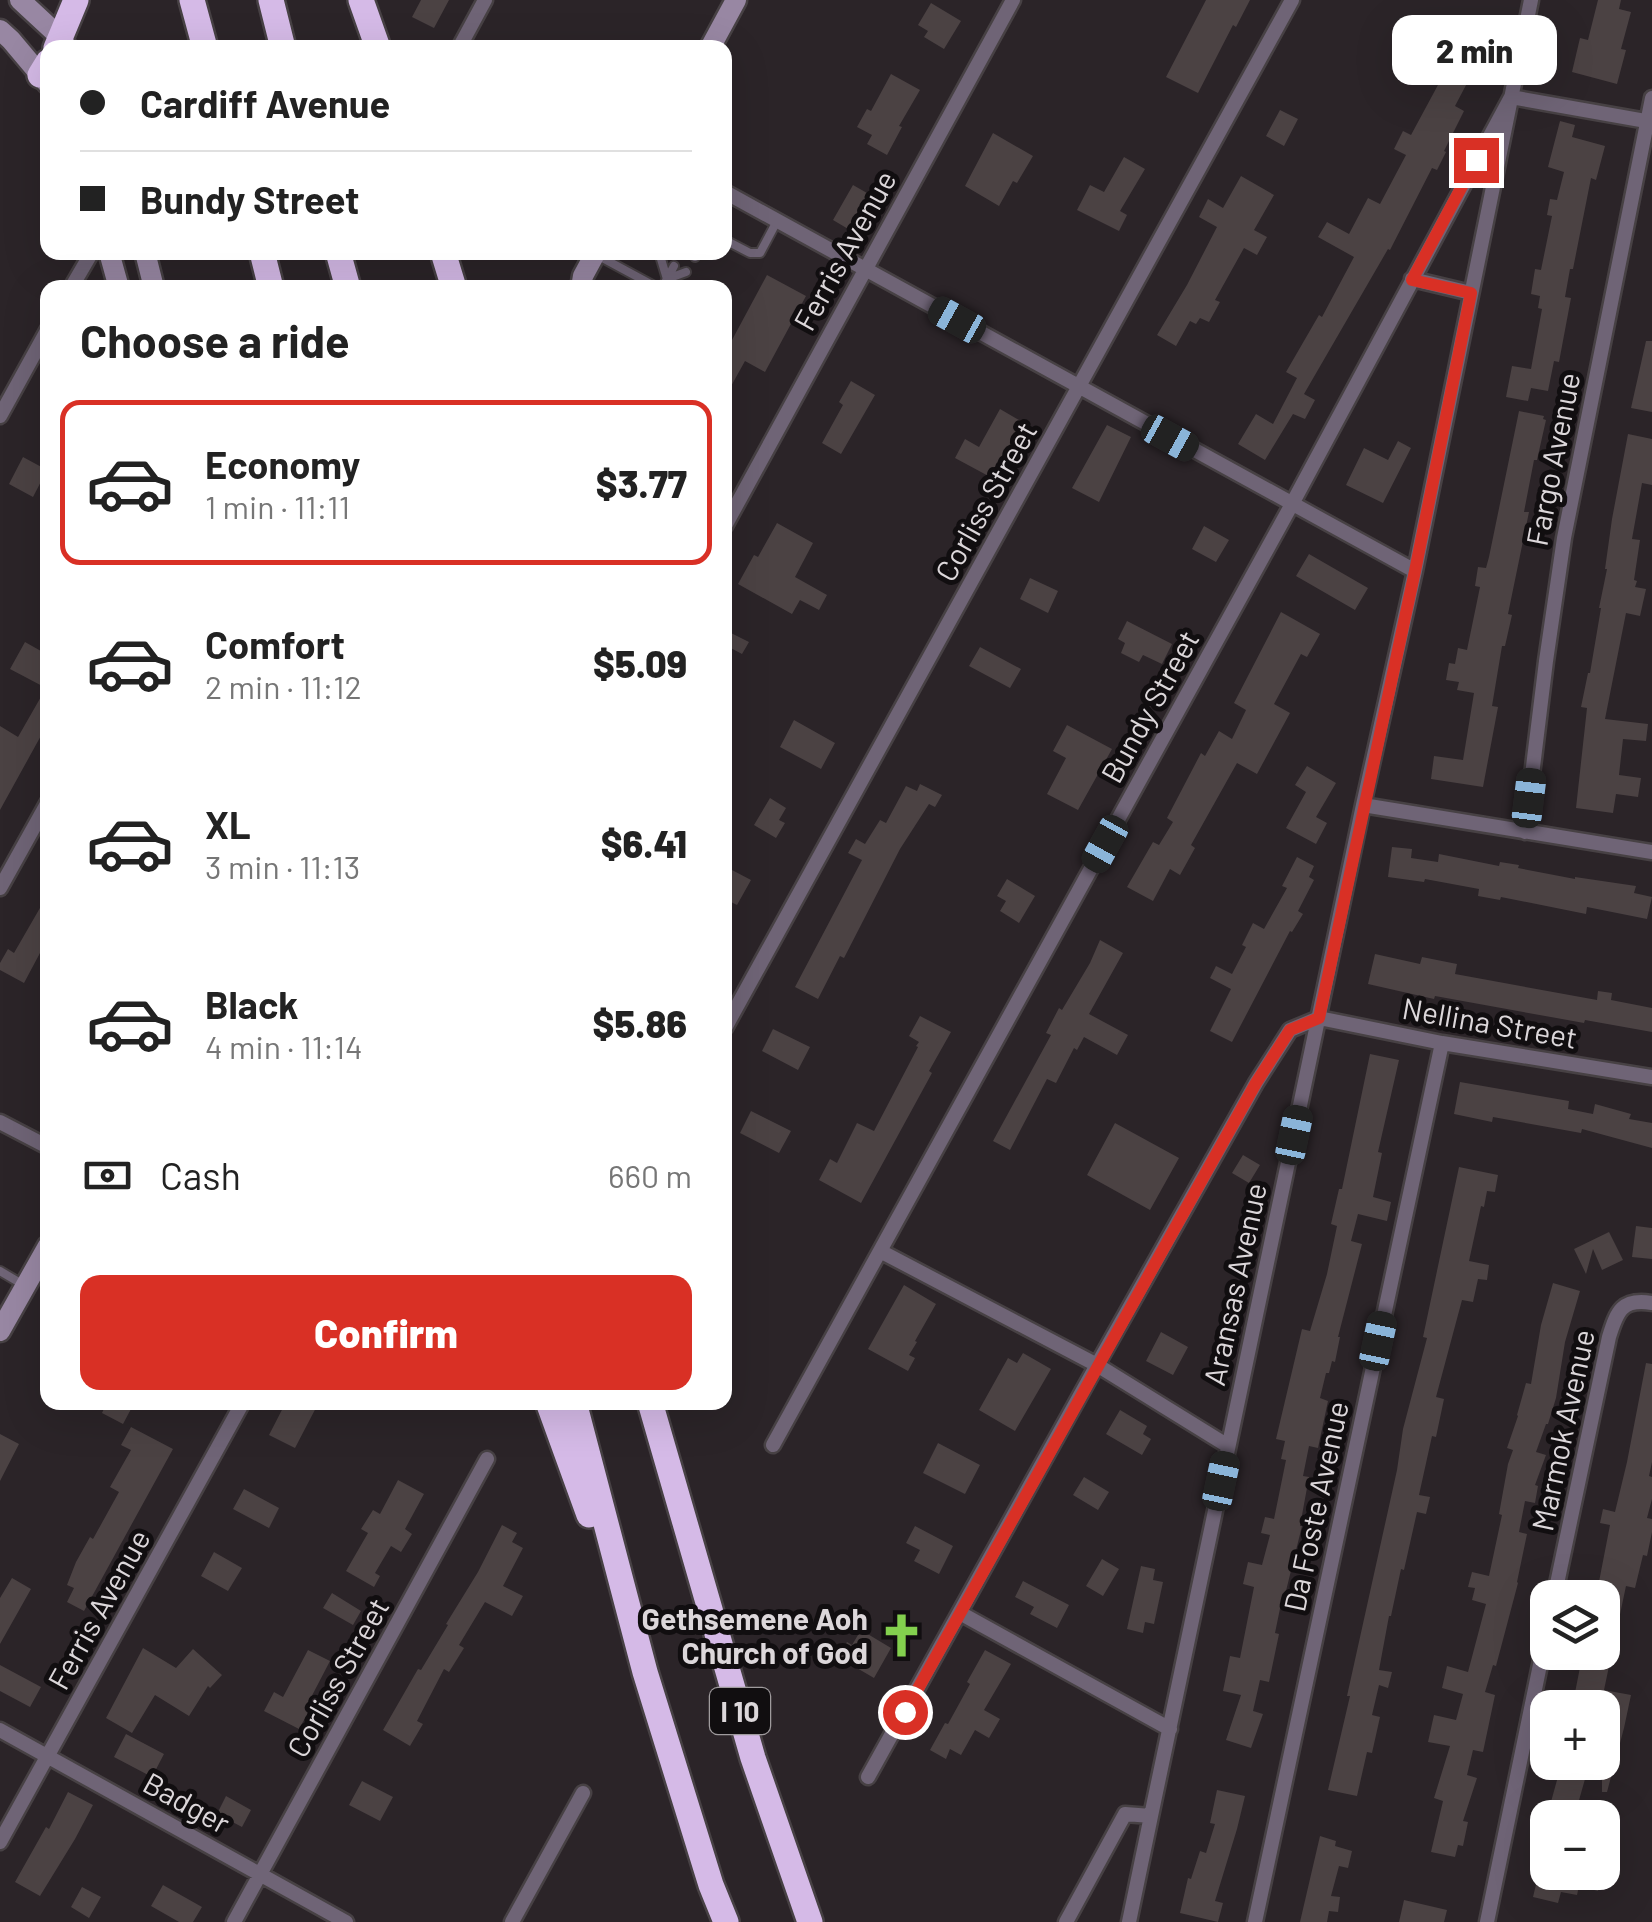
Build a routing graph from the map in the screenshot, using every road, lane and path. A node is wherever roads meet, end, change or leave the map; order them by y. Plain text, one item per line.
1 (20, 0) edge
2 (76, 0) edge
3 (192, 0) edge
4 (271, 0) edge
5 (361, 0) edge
6 (485, 0) edge
7 (1013, 0) edge
8 (1292, 0) edge
9 (1531, 0) edge
10 (733, 1) edge
11 (0, 30) edge
12 (57, 40) edge
13 (62, 40) edge
14 (203, 40) edge
15 (282, 40) edge
16 (375, 40) edge
17 (463, 40) edge
18 (714, 40) edge
19 (40, 69) edge
20 (1511, 97) junction
21 (1652, 98) edge
22 (1650, 121) edge
23 (732, 196) edge
24 (777, 221) junction
25 (732, 244) edge
26 (610, 260) edge
27 (674, 266) dead end
28 (865, 270) junction
29 (686, 272) dead end
30 (653, 280) edge
31 (665, 280) edge
32 (670, 280) edge
33 (1412, 280) junction
34 (1471, 293) junction
35 (40, 344) edge
36 (1080, 388) junction
37 (0, 416) edge
38 (1292, 504) junction
39 (732, 513) edge
40 (1415, 571) junction
41 (1364, 806) junction
42 (40, 816) edge
43 (1525, 832) junction
44 (1652, 852) edge
45 (0, 888) edge
46 (732, 1015) edge
47 (1319, 1018) junction
48 (1442, 1043) junction
49 (1652, 1076) edge
50 (0, 1122) edge
51 (40, 1143) edge
52 (880, 1251) junction
53 (40, 1260) edge
54 (0, 1271) edge
55 (25, 1286) junction
56 (1652, 1303) edge
57 (0, 1332) edge
58 (1097, 1365) junction
59 (240, 1410) edge
60 (551, 1410) edge
61 (576, 1410) edge
62 (652, 1410) edge
63 (669, 1410) edge
64 (773, 1445) dead end
65 (1228, 1446) junction
66 (487, 1458) dead end
67 (678, 1498) junction
68 (1558, 1580) edge
69 (960, 1613) junction
70 (1539, 1670) edge
71 (645, 1672) junction
72 (1170, 1729) junction
73 (0, 1730) edge
74 (47, 1756) junction
75 (868, 1777) dead end
76 (583, 1793) dead end
77 (1151, 1816) junction
78 (0, 1842) edge
79 (261, 1874) junction
80 (234, 1922) edge
81 (346, 1922) edge
82 (512, 1922) edge
83 (726, 1922) edge
84 (810, 1922) edge
85 (1066, 1922) edge
86 (1129, 1922) edge
87 (1255, 1922) edge
88 (1488, 1922) edge

1 - 12 main road
2 - 13 highway
3 - 14 highway
4 - 15 highway
5 - 16 highway
6 - 17 street
7 - 28 street, Ferris Avenue
8 - 36 street, Corliss Street
9 - 20 street, Aransas Avenue
10 - 18 main road
11 - 19 main road
20 - 22 street
20 - 33 street, Bundy Street
20 - 34 street, Aransas Avenue
21 - 22 street, Fargo Avenue
22 - 43 street, Fargo Avenue
23 - 24 street
24 - 25 lane
24 - 28 street
26 - 30 lane
27 - 31 lane
28 - 36 street
28 - 39 street, Ferris Avenue
29 - 32 lane
33 - 34 street
33 - 38 street, Bundy Street
34 - 40 street, Aransas Avenue
35 - 37 street
36 - 38 street
36 - 46 street, Corliss Street
38 - 40 street
38 - 52 street, Bundy Street
40 - 41 street, Aransas Avenue
41 - 43 street
41 - 47 street, Aransas Avenue
42 - 45 street
43 - 44 street
47 - 48 street, Nellina Street
47 - 58 street
47 - 65 street, Aransas Avenue
48 - 49 street, Nellina Street
48 - 87 street, Da Foste Avenue
50 - 51 street
52 - 58 street
52 - 64 street, Bundy Street
53 - 55 main road
54 - 55 lane
55 - 57 main road
56 - 68 street, Marmok Avenue
58 - 65 street
58 - 69 street
59 - 74 street, Ferris Avenue
60 - 71 highway
61 - 71 highway, I 10
62 - 67 highway, I 10
63 - 67 highway
65 - 72 street, Aransas Avenue
66 - 79 street, Corliss Street
67 - 84 highway, I 10
69 - 72 street
69 - 75 street
70 - 88 street
71 - 83 highway, I 10
72 - 77 street, Aransas Avenue
73 - 74 street, Badger
74 - 78 street, Ferris Avenue
74 - 79 street, Badger
76 - 82 street
77 - 85 street
77 - 86 street, Aransas Avenue
79 - 80 street, Corliss Street
79 - 81 street, Badger

